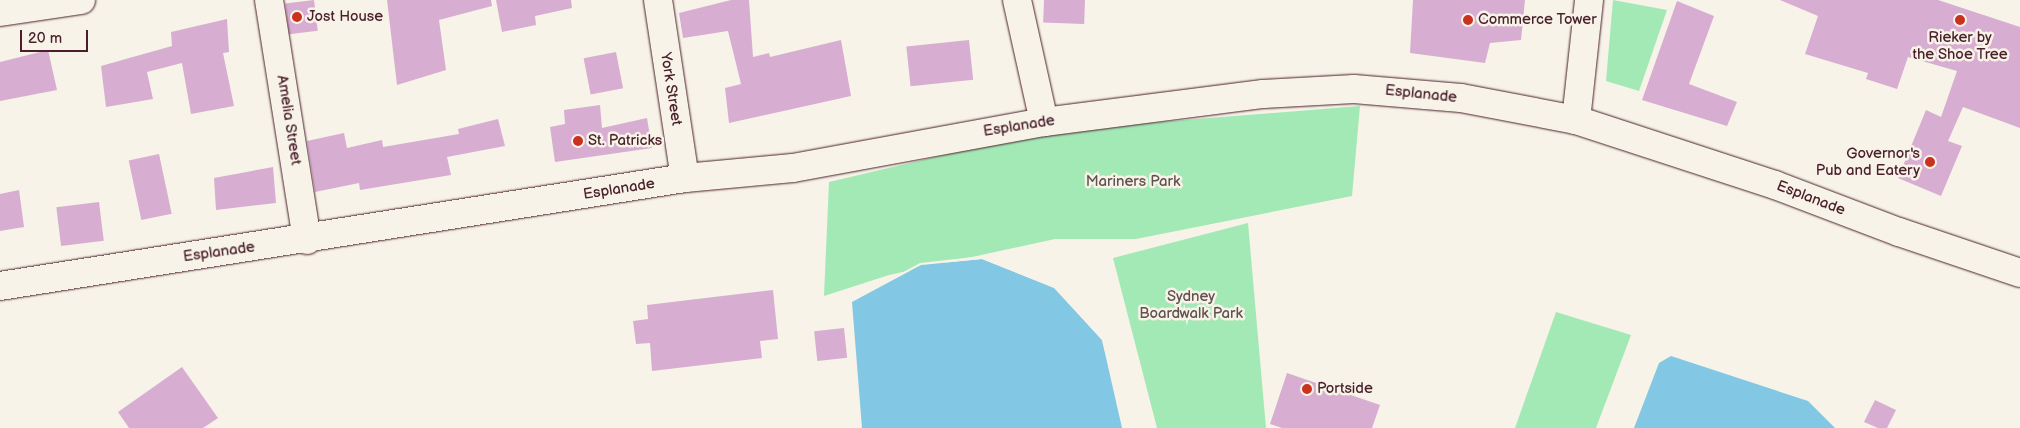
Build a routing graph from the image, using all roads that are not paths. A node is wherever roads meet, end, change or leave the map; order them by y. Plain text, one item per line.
1 (81, 0) edge
2 (270, 0) edge
3 (658, 0) edge
4 (1017, 0) edge
5 (1589, 0) edge
6 (0, 12) edge
7 (1576, 120) junction
8 (1044, 122) junction
9 (685, 178) junction
10 (307, 240) junction
11 (2020, 273) edge
12 (0, 286) edge

1 - 6 street
2 - 10 street, Amelia Street
3 - 9 street, York Street
4 - 8 street
5 - 7 street
7 - 8 street, Esplanade
7 - 11 street, Esplanade
8 - 9 street, Esplanade
9 - 10 street, Esplanade
10 - 12 street, Esplanade

